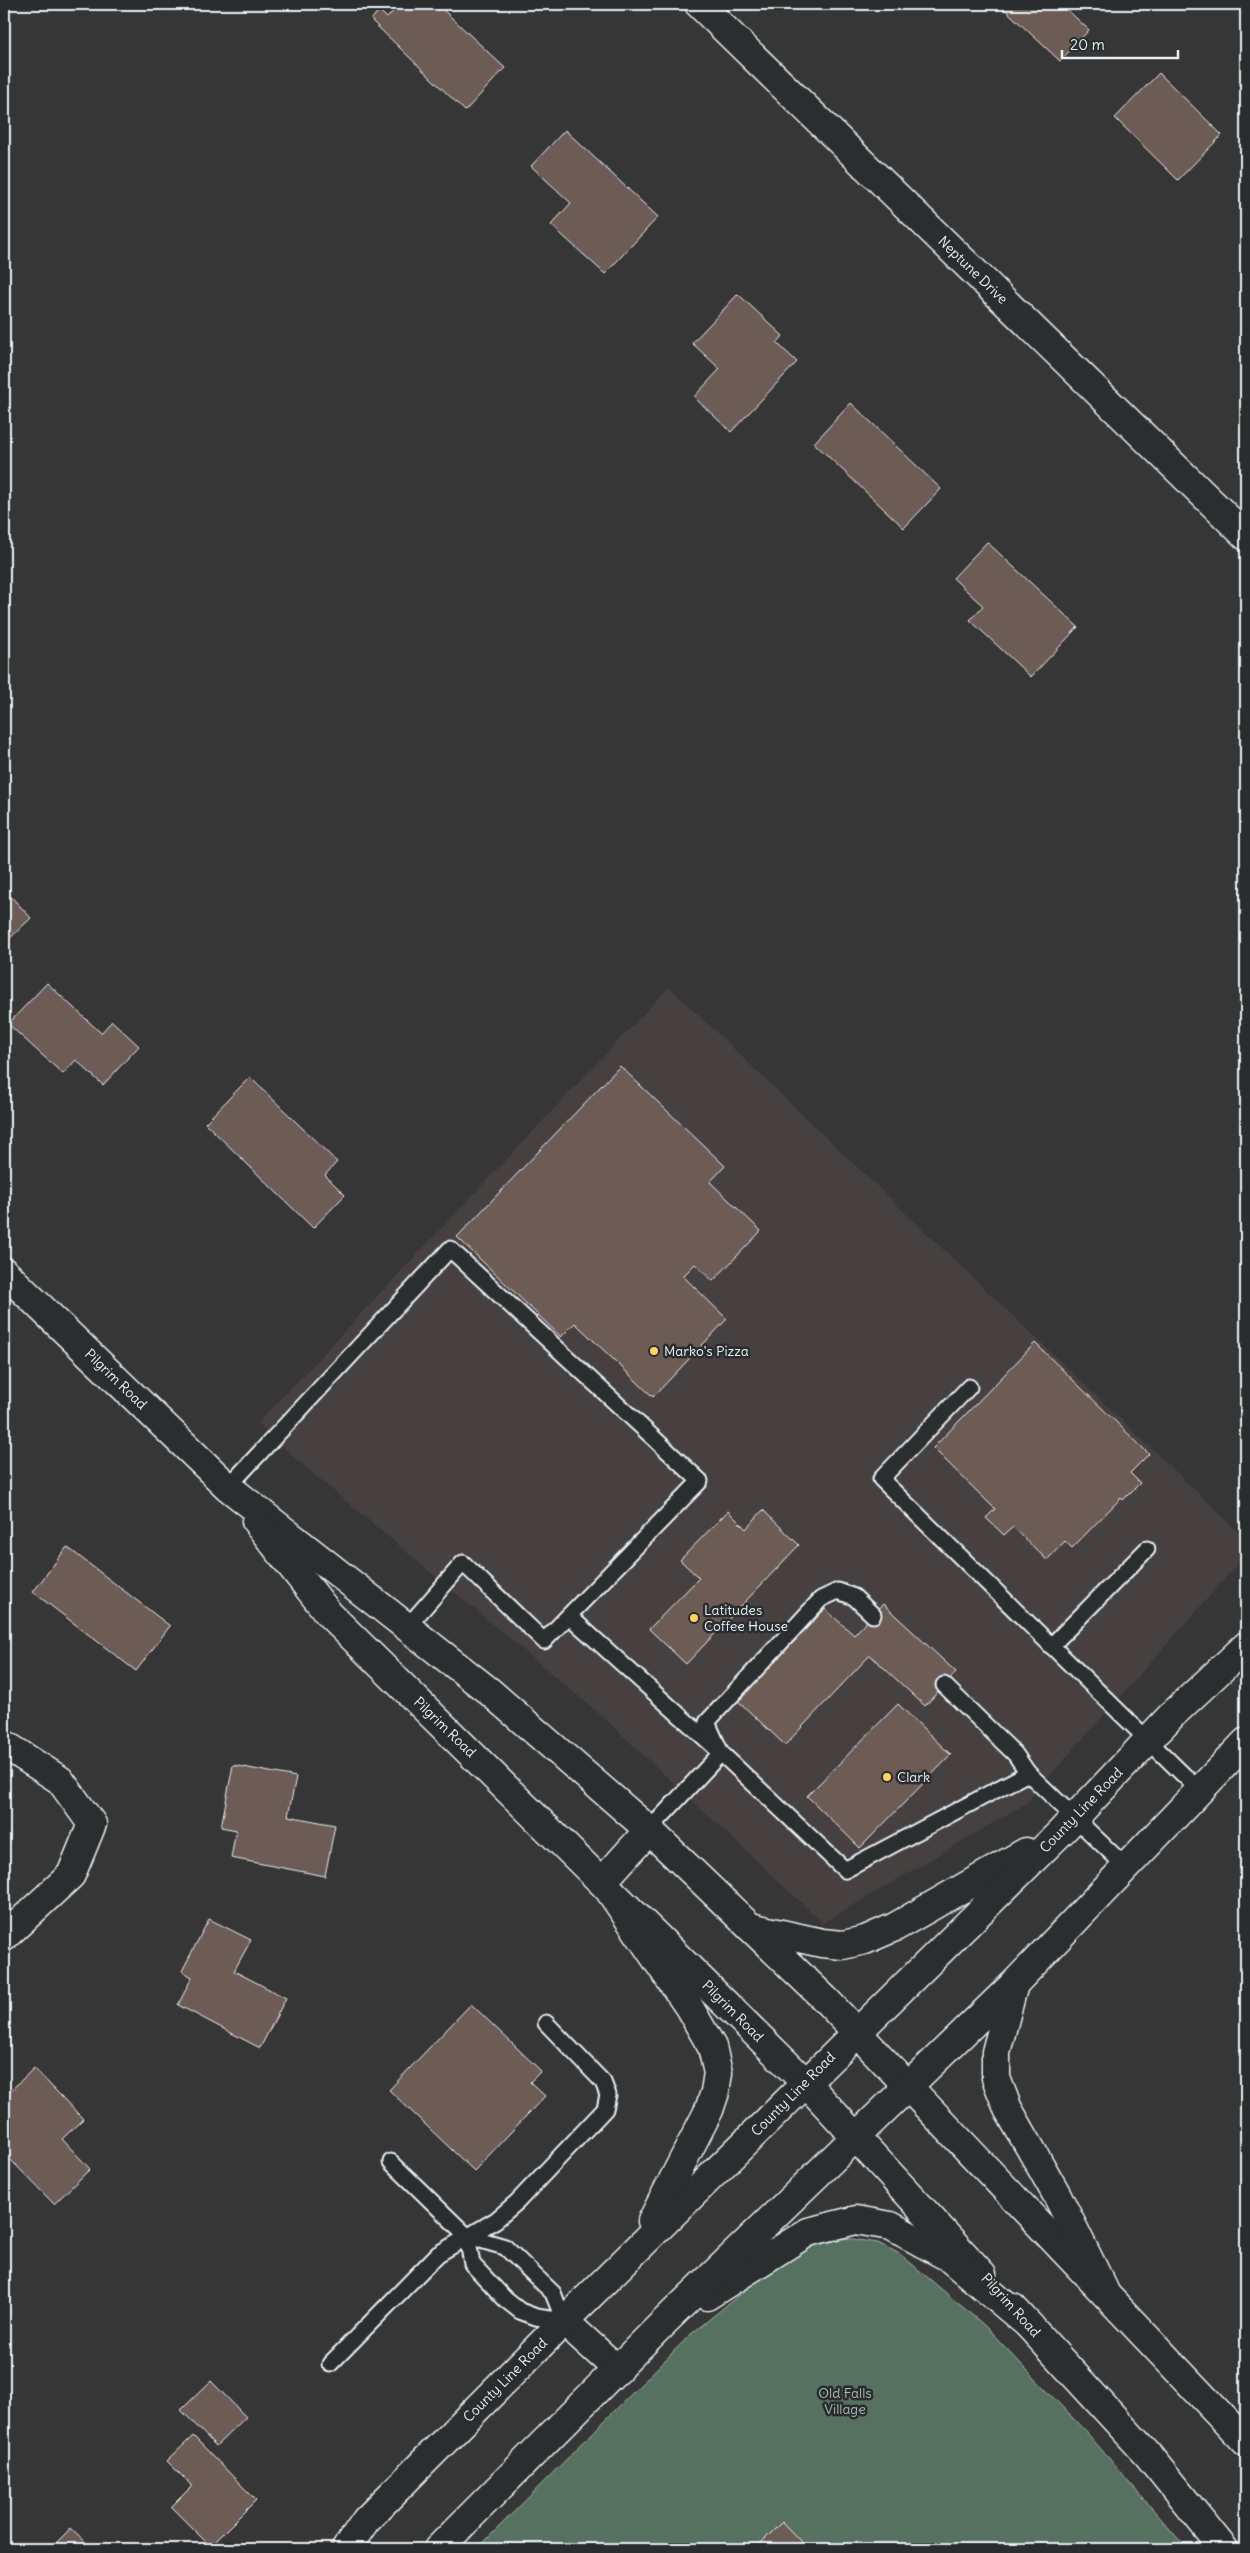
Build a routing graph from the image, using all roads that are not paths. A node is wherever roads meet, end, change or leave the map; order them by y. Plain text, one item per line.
1 (699, 4) edge
2 (1246, 536) edge
3 (4, 1272) edge
4 (969, 1387) dead end
5 (228, 1487) junction
6 (1147, 1549) dead end
7 (873, 1615) dead end
8 (569, 1616) junction
9 (408, 1626) junction
10 (1051, 1646) junction
11 (1246, 1646) edge
12 (944, 1685) dead end
13 (1148, 1740) junction
14 (1246, 1742) edge
15 (4, 1744) edge
16 (722, 1753) junction
17 (1028, 1772) junction
18 (1200, 1791) junction
19 (1069, 1824) junction
20 (649, 1830) junction
21 (1127, 1868) junction
22 (603, 1881) junction
23 (750, 1926) junction
24 (4, 1937) edge
25 (1014, 1984) junction
26 (546, 2023) dead end
27 (856, 2032) junction
28 (805, 2082) junction
29 (908, 2087) junction
30 (856, 2137) junction
31 (391, 2162) dead end
32 (467, 2236) junction
33 (638, 2248) junction
34 (1104, 2290) junction
35 (564, 2321) junction
36 (1030, 2326) junction
37 (658, 2328) junction
38 (330, 2364) dead end
39 (618, 2370) junction
40 (1246, 2442) edge
41 (346, 2549) edge
42 (438, 2549) edge
43 (1224, 2549) edge

1 - 2 street, Neptune Drive
3 - 5 street, Pilgrim Road
4 - 10 lane
5 - 8 lane
5 - 9 street, Pilgrim Road
5 - 22 street, Pilgrim Road
6 - 10 lane
7 - 16 lane
8 - 9 lane
8 - 16 lane
9 - 20 street, Pilgrim Road
10 - 13 lane
11 - 13 street, County Line Road
12 - 17 lane
13 - 18 lane
13 - 19 street, County Line Road
14 - 18 street
15 - 24 street
16 - 17 lane
16 - 20 lane
17 - 19 lane
18 - 21 street
19 - 21 lane
19 - 23 street
19 - 27 street, County Line Road
20 - 22 street
20 - 23 street, Pilgrim Road
21 - 25 street
22 - 28 street, Pilgrim Road
22 - 33 street
23 - 27 street, Pilgrim Road
25 - 29 street
25 - 34 street
26 - 32 lane
27 - 28 street, County Line Road
27 - 29 street, Pilgrim Road
28 - 30 street, Pilgrim Road
28 - 33 street, County Line Road
29 - 30 street
29 - 34 street, Pilgrim Road
30 - 36 street, Pilgrim Road
30 - 37 street
31 - 32 lane
32 - 35 lane
32 - 35 lane
32 - 38 lane
33 - 35 street, County Line Road
34 - 40 street, Pilgrim Road
35 - 39 street
35 - 41 street, County Line Road
36 - 37 street
36 - 43 street, Pilgrim Road
37 - 39 street
39 - 42 street

